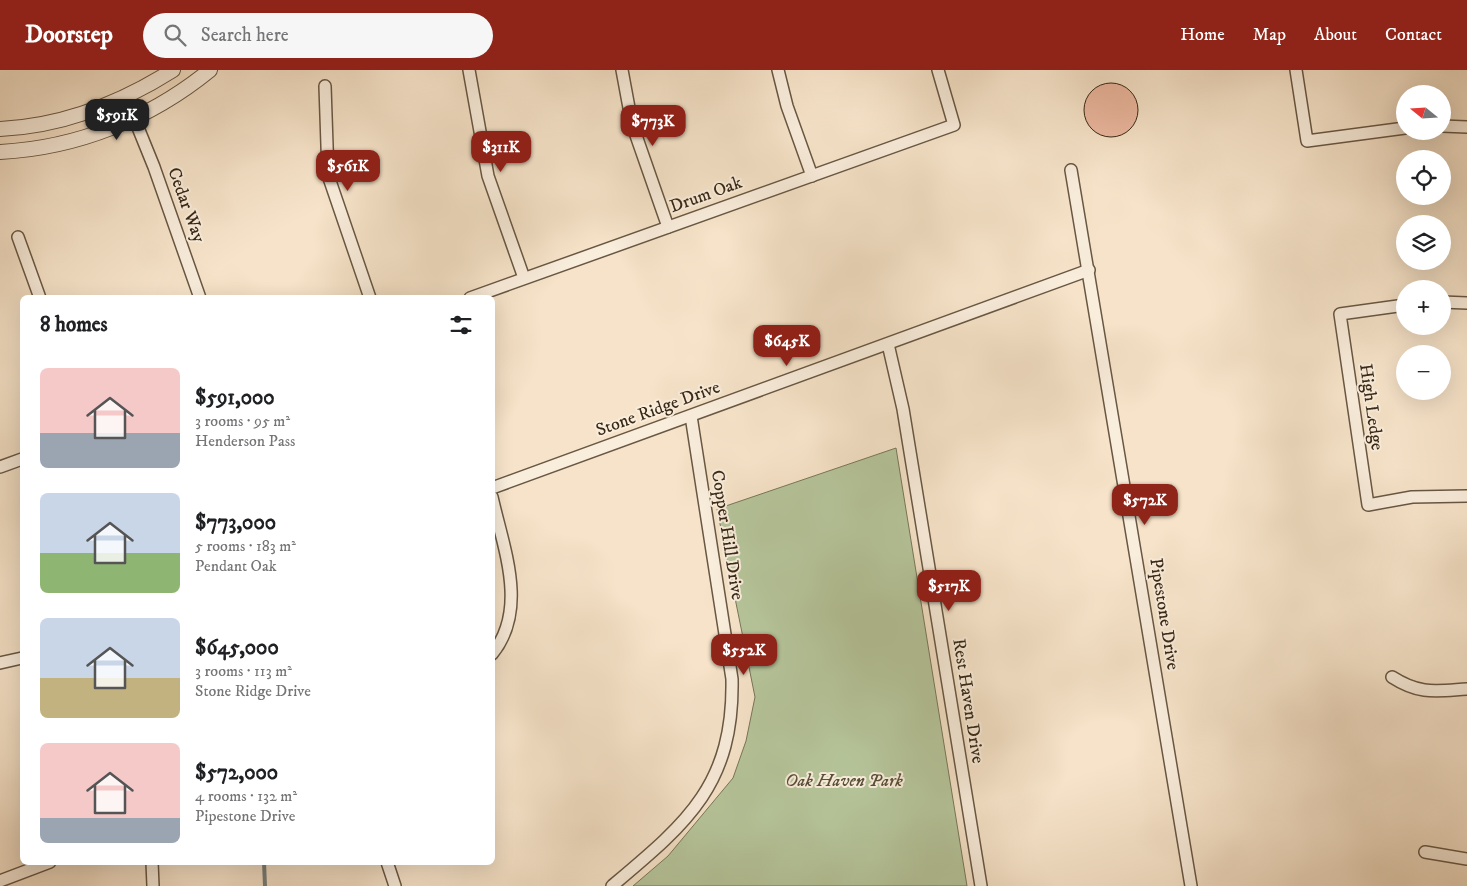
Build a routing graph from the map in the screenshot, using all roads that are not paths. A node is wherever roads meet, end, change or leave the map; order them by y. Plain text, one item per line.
1 (173, 70) edge
2 (210, 70) edge
3 (470, 70) edge
4 (622, 70) edge
5 (778, 70) edge
6 (938, 70) edge
7 (1296, 70) edge
8 (325, 86) dead end
9 (126, 98) junction
10 (135, 119) junction
11 (1451, 126) edge
12 (1467, 127) edge
13 (0, 129) edge
14 (1396, 129) edge
15 (0, 152) edge
16 (1071, 170) dead end
17 (812, 176) junction
18 (668, 227) junction
19 (18, 237) dead end
20 (1089, 270) junction
21 (524, 278) junction
22 (39, 295) edge
23 (199, 295) edge
24 (369, 295) edge
25 (478, 295) edge
26 (1451, 302) edge
27 (1467, 303) edge
28 (1396, 306) edge
29 (888, 344) junction
30 (691, 416) junction
31 (20, 460) edge
32 (0, 467) edge
33 (495, 487) edge
34 (1467, 496) edge
35 (495, 510) edge
36 (495, 650) edge
37 (20, 658) edge
38 (0, 663) edge
39 (1392, 677) dead end
40 (1467, 689) edge
41 (1425, 852) dead end
42 (1467, 859) edge
43 (42, 865) edge
44 (152, 865) edge
45 (388, 865) edge
46 (0, 880) edge
47 (153, 886) edge
48 (395, 886) edge
49 (612, 886) edge
50 (981, 886) edge
51 (1191, 886) edge

1 - 9 street
2 - 10 street
3 - 21 street
4 - 18 street
5 - 17 street
6 - 17 street, Drum Oak
7 - 14 street
8 - 24 street
9 - 10 street, Cedar Way
9 - 13 street
10 - 15 street
10 - 23 street, Cedar Way
11 - 12 street
16 - 20 street, Pipestone Drive
17 - 18 street, Drum Oak
18 - 21 street, Drum Oak
19 - 22 street
20 - 29 street, Stone Ridge Drive
20 - 51 street, Pipestone Drive
21 - 25 street, Drum Oak
26 - 27 street
28 - 34 street, High Ledge
29 - 30 street, Stone Ridge Drive
29 - 50 street, Rest Haven Drive
30 - 33 street, Stone Ridge Drive
30 - 49 street, Copper Hill Drive
31 - 32 street
35 - 36 street
37 - 38 street
39 - 40 street
41 - 42 street
43 - 46 street
44 - 47 street
45 - 48 street

